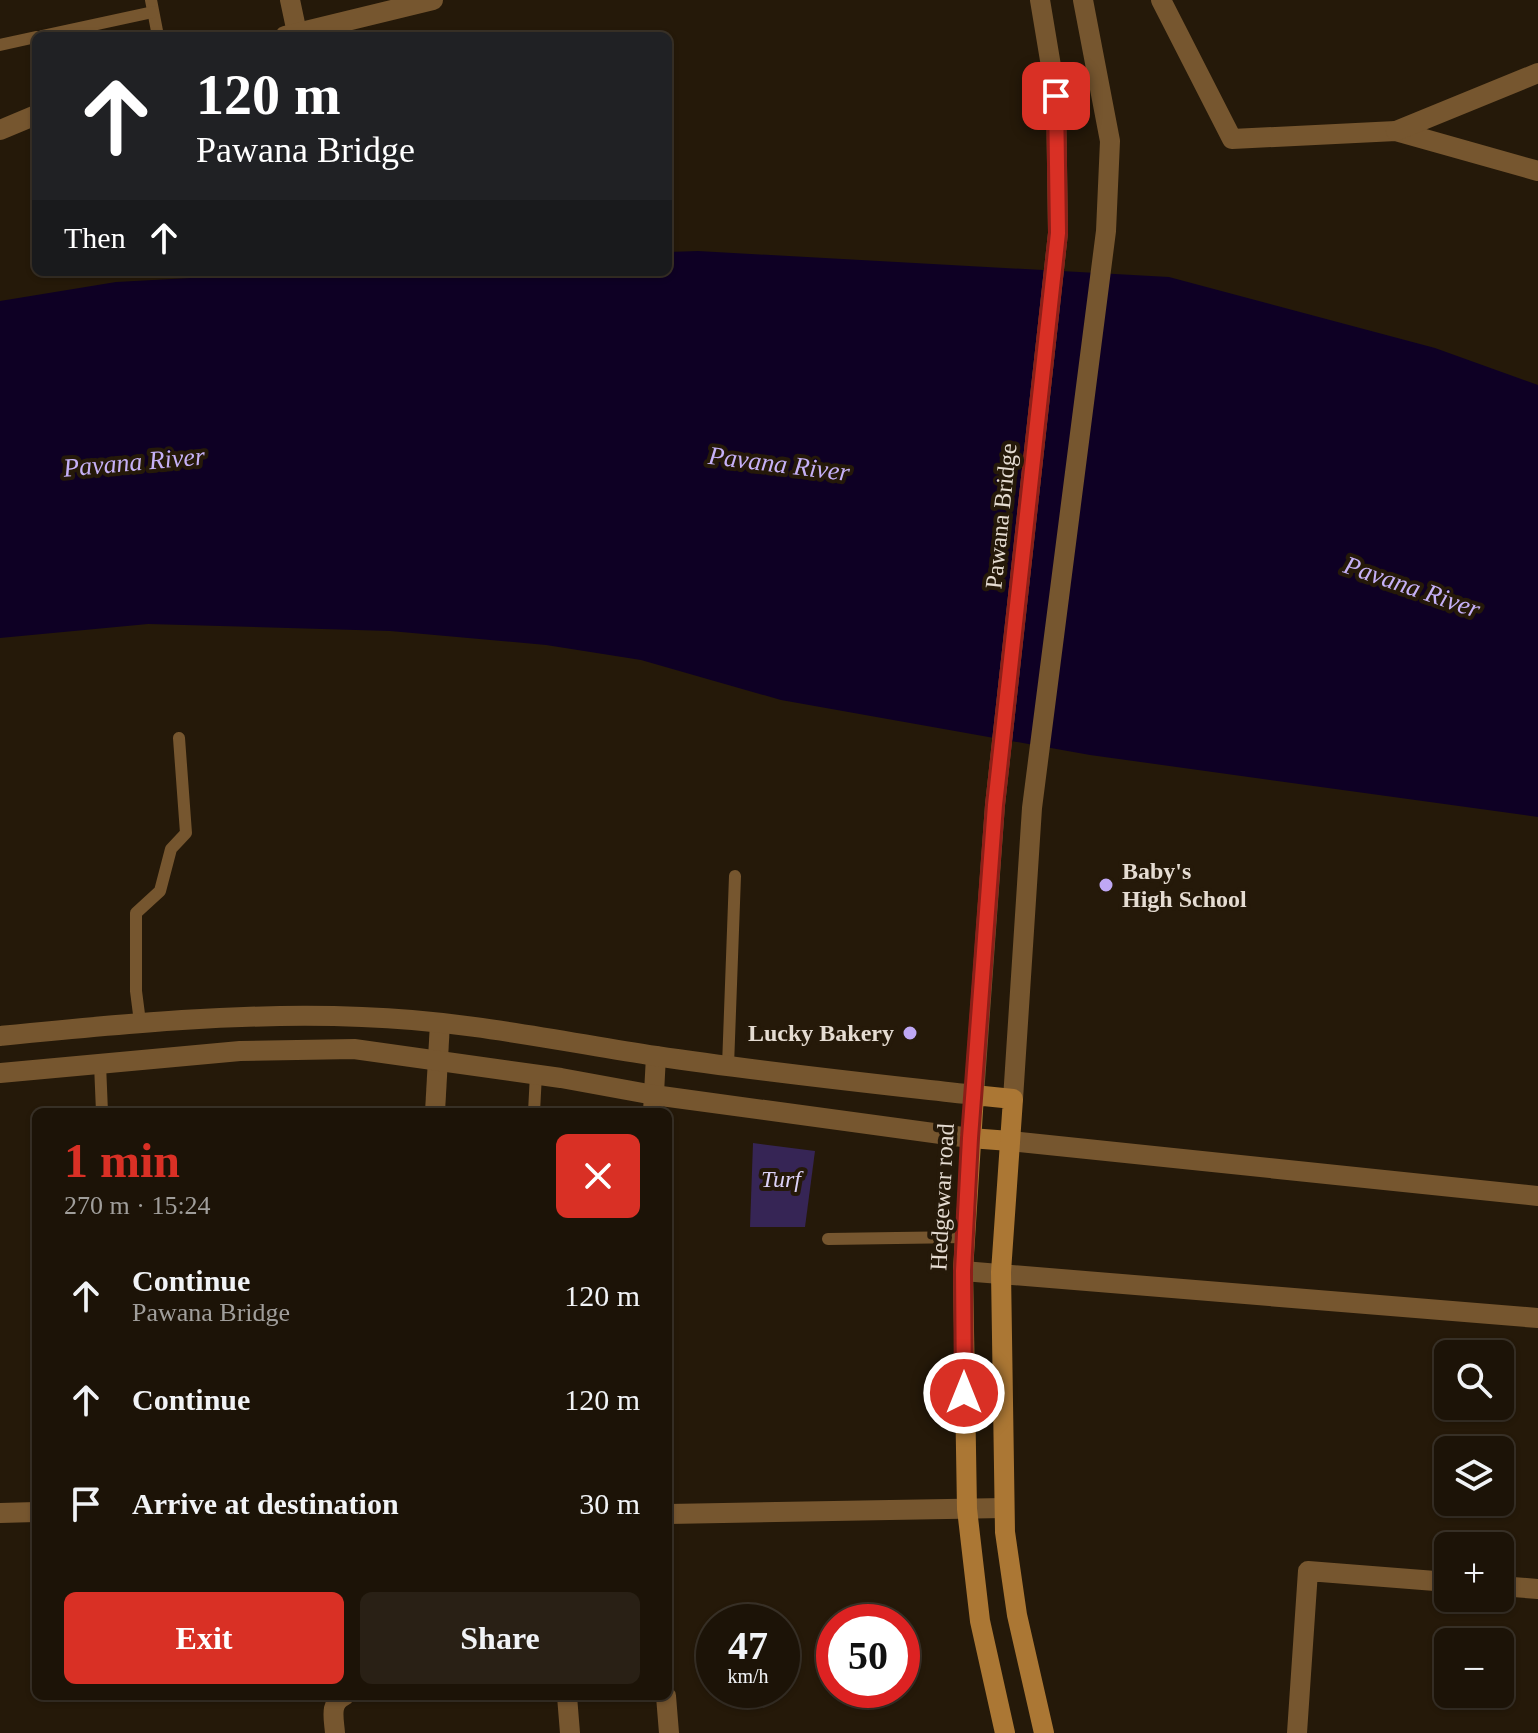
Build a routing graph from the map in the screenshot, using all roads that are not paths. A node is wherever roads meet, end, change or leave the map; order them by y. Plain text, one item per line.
1 (290, 0) edge
2 (433, 0) edge
3 (1040, 0) edge
4 (1083, 0) edge
5 (1161, 0) edge
6 (152, 6) edge
7 (57, 32) edge
8 (157, 32) edge
9 (291, 32) edge
10 (299, 32) edge
11 (32, 38) edge
12 (0, 45) edge
13 (1538, 73) edge
14 (32, 117) edge
15 (0, 130) edge
16 (1396, 131) junction
17 (1538, 171) edge
18 (179, 738) dead end
19 (995, 805) joint
20 (735, 876) dead end
21 (140, 1022) junction
22 (440, 1023) junction
23 (0, 1036) edge
24 (656, 1056) junction
25 (438, 1059) junction
26 (100, 1064) junction
27 (728, 1066) junction
28 (0, 1073) edge
29 (536, 1074) junction
30 (974, 1095) junction
31 (1013, 1099) junction
32 (654, 1104) edge
33 (102, 1108) edge
34 (435, 1108) edge
35 (534, 1108) edge
36 (970, 1138) junction
37 (1010, 1141) junction
38 (1538, 1196) edge
39 (965, 1237) junction
40 (828, 1239) dead end
41 (963, 1271) junction
42 (1001, 1272) junction
43 (1538, 1318) edge
44 (1004, 1508) junction
45 (967, 1509) junction
46 (32, 1512) edge
47 (0, 1513) edge
48 (672, 1514) edge
49 (1434, 1581) edge
50 (1514, 1587) edge
51 (1538, 1589) edge
52 (336, 1700) edge
53 (567, 1700) edge
54 (666, 1700) edge
55 (335, 1733) edge
56 (570, 1733) edge
57 (669, 1733) edge
58 (1005, 1733) edge
59 (1044, 1733) edge
60 (1297, 1733) edge

1 - 9 street
2 - 10 street
3 - 19 street, Pawana Bridge
4 - 31 street
5 - 16 street
6 - 7 lane
6 - 8 lane
11 - 12 lane
13 - 16 street
14 - 15 street
16 - 17 street
18 - 21 lane
19 - 30 street, Hedgewar road
20 - 27 lane
21 - 22 street
21 - 23 street
22 - 24 street
22 - 25 street
24 - 27 street
24 - 32 street
25 - 26 street
25 - 29 street
25 - 34 street
26 - 28 street
26 - 33 lane
27 - 30 street
29 - 32 street
29 - 35 lane
30 - 31 main road
30 - 36 main road, Hedgewar road
31 - 37 main road
32 - 36 street
36 - 37 main road
36 - 39 main road, Hedgewar road
37 - 38 street
37 - 42 main road
39 - 40 lane
39 - 41 main road, Hedgewar road
41 - 42 street
41 - 45 main road, Hedgewar road
42 - 43 street
42 - 44 main road
44 - 45 street
44 - 59 main road
45 - 48 street
45 - 58 main road, Hedgewar road
46 - 47 street
49 - 60 street
50 - 51 street
52 - 55 street
53 - 56 street
54 - 57 street

